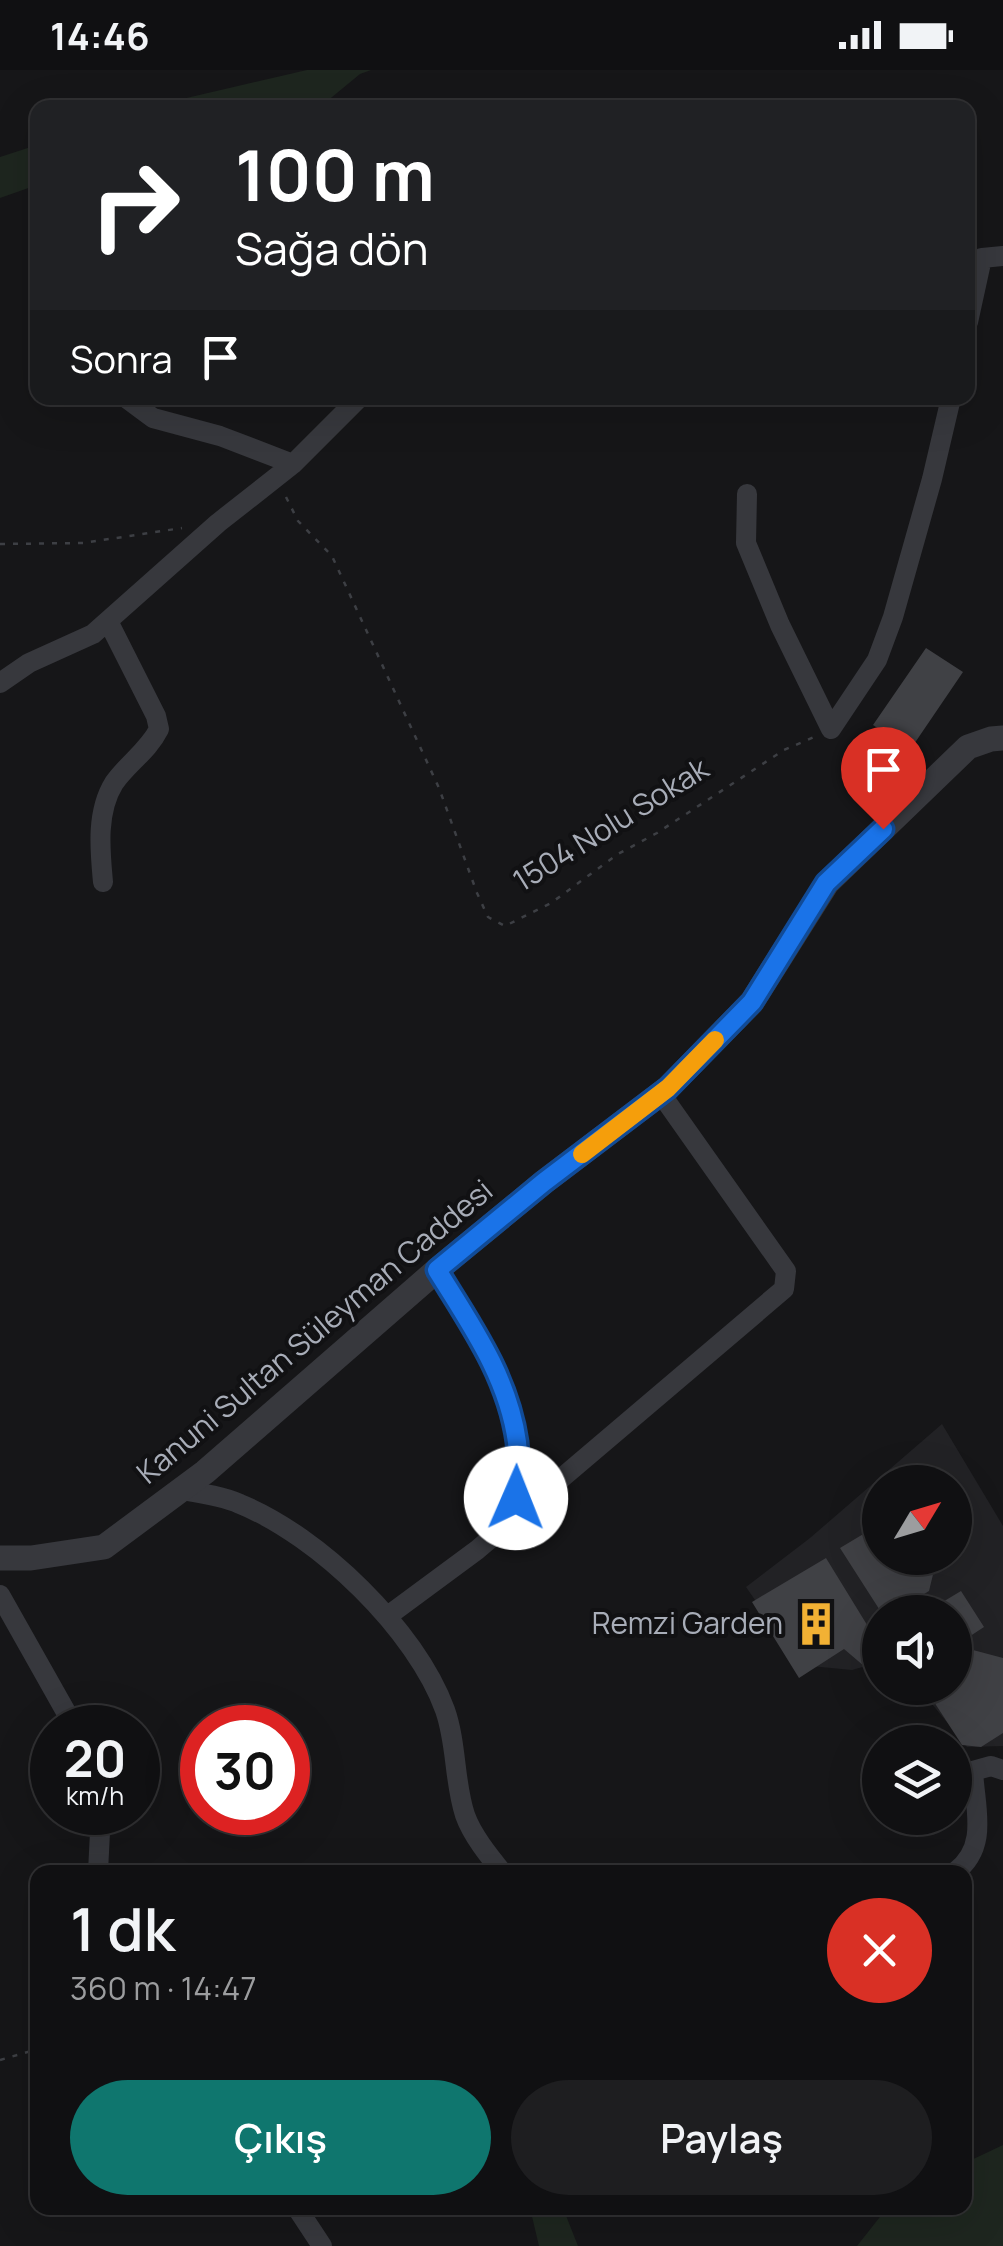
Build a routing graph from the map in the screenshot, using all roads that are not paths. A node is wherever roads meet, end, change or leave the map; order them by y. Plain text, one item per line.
1 (1003, 244) edge
2 (984, 257) edge
3 (975, 294) edge
4 (135, 405) edge
5 (351, 405) edge
6 (949, 405) edge
7 (285, 471) junction
8 (747, 494) dead end
9 (108, 621) junction
10 (0, 683) edge
11 (1003, 738) edge
12 (102, 882) dead end
13 (660, 1094) junction
14 (437, 1270) junction
15 (181, 1490) junction
16 (500, 1530) junction
17 (0, 1558) edge
18 (0, 1595) edge
19 (388, 1615) junction
20 (63, 1705) edge
21 (1003, 1770) edge
22 (100, 1835) edge
23 (98, 1865) edge
24 (497, 1865) edge
25 (963, 1865) edge
26 (302, 2215) edge
27 (322, 2246) edge

1 - 2 street
2 - 3 street
4 - 7 street
5 - 7 street
6 - 8 street
7 - 9 street
9 - 10 street
9 - 12 street
11 - 13 street, Kanuni Sultan Süleyman Caddesi
13 - 14 street, Kanuni Sultan Süleyman Caddesi
13 - 16 street
14 - 15 street, Kanuni Sultan Süleyman Caddesi
14 - 16 street
15 - 17 street, Kanuni Sultan Süleyman Caddesi
15 - 19 street
16 - 19 street
18 - 20 street
19 - 24 street
21 - 25 street
22 - 23 street
26 - 27 street

